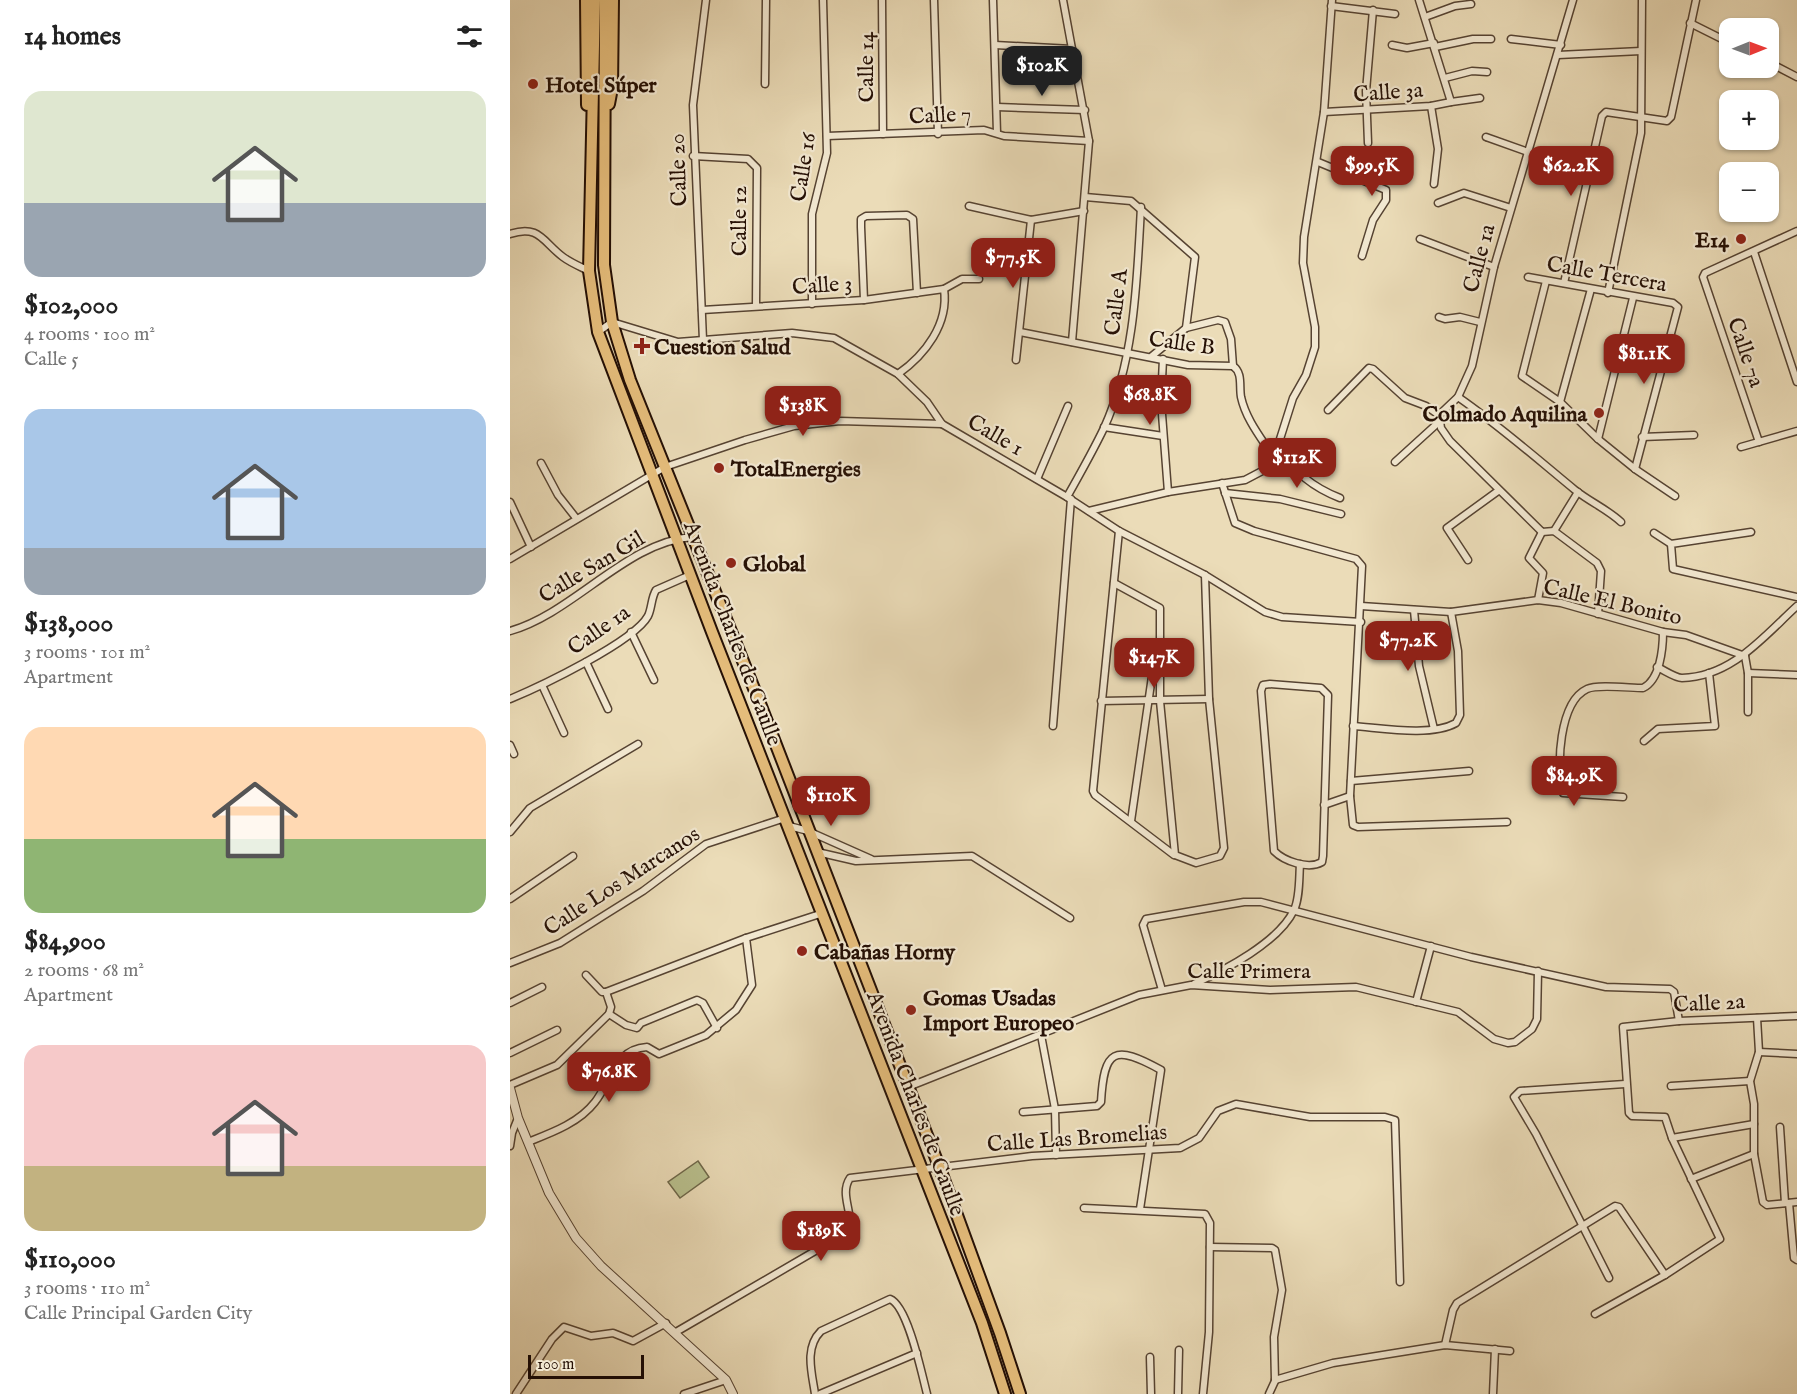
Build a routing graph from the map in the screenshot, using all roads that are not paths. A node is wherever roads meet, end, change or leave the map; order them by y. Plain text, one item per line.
1 (586, 0) edge
2 (596, 0) edge
3 (605, 0) edge
4 (613, 0) edge
5 (706, 0) edge
6 (766, 0) edge
7 (824, 0) edge
8 (882, 0) edge
9 (934, 0) edge
10 (993, 0) edge
11 (1063, 0) edge
12 (1419, 0) edge
13 (1573, 0) edge
14 (1642, 0) edge
15 (1696, 0) edge
16 (1331, 3) edge
17 (1471, 4) dead end
18 (1373, 10) junction
19 (1395, 14) dead end
20 (1425, 16) junction
21 (1689, 22) junction
22 (1719, 37) edge
23 (1491, 39) dead end
24 (1512, 39) dead end
25 (996, 45) junction
26 (1392, 45) dead end
27 (1434, 45) junction
28 (1561, 45) junction
29 (1072, 49) junction
30 (1641, 51) junction
31 (1558, 55) junction
32 (1779, 68) edge
33 (1487, 72) dead end
34 (1797, 77) edge
35 (1445, 78) junction
36 (765, 84) dead end
37 (1480, 98) dead end
38 (1452, 101) junction
39 (1431, 106) junction
40 (997, 107) junction
41 (1086, 110) junction
42 (1366, 110) junction
43 (1324, 112) junction
44 (1641, 118) junction
45 (599, 124) junction
46 (997, 133) junction
47 (884, 134) junction
48 (938, 134) junction
49 (827, 136) junction
50 (1486, 137) dead end
51 (1089, 141) junction
52 (1368, 143) dead end
53 (1528, 152) junction
54 (693, 156) junction
55 (1318, 162) junction
56 (1434, 184) dead end
57 (1085, 197) junction
58 (1438, 203) dead end
59 (969, 206) dead end
60 (1142, 207) junction
61 (1511, 208) junction
62 (1084, 211) junction
63 (1031, 220) junction
64 (1797, 231) edge
65 (510, 234) edge
66 (1420, 239) dead end
67 (1754, 252) junction
68 (1362, 256) dead end
69 (1494, 267) junction
70 (589, 271) junction
71 (1528, 277) dead end
72 (979, 279) dead end
73 (1546, 281) junction
74 (1564, 283) junction
75 (944, 289) junction
76 (1591, 289) junction
77 (917, 293) junction
78 (1608, 293) junction
79 (1633, 298) junction
80 (864, 300) junction
81 (812, 304) junction
82 (756, 306) junction
83 (702, 310) junction
84 (1439, 317) dead end
85 (612, 322) junction
86 (1480, 322) junction
87 (1186, 328) junction
88 (598, 332) junction
89 (1020, 332) junction
90 (703, 340) junction
91 (1072, 342) junction
92 (1126, 351) junction
93 (1152, 357) junction
94 (1016, 360) dead end
95 (1163, 360) junction
96 (1233, 366) junction
97 (898, 374) junction
98 (1797, 382) edge
99 (1458, 397) junction
100 (1560, 402) junction
101 (1068, 406) dead end
102 (1328, 410) dead end
103 (1439, 419) junction
104 (942, 424) junction
105 (1104, 427) junction
106 (1797, 430) edge
107 (1694, 435) dead end
108 (1163, 436) junction
109 (1642, 437) junction
110 (1598, 439) junction
111 (1759, 442) junction
112 (1741, 447) dead end
113 (1279, 448) junction
114 (1274, 458) junction
115 (1395, 462) dead end
116 (541, 463) dead end
117 (666, 467) junction
118 (1635, 469) junction
119 (652, 477) junction
120 (1037, 479) junction
121 (1222, 483) junction
122 (1498, 491) junction
123 (1168, 492) junction
124 (1578, 492) junction
125 (1225, 493) junction
126 (1675, 496) dead end
127 (1069, 498) junction
128 (1340, 498) dead end
129 (510, 502) edge
130 (1089, 511) junction
131 (1341, 514) dead end
132 (576, 518) junction
133 (1621, 522) dead end
134 (1119, 531) junction
135 (1554, 531) junction
136 (1542, 532) junction
137 (1751, 532) dead end
138 (1654, 533) dead end
139 (693, 537) junction
140 (676, 538) junction
141 (1671, 544) junction
142 (531, 547) junction
143 (510, 559) edge
144 (1468, 560) dead end
145 (690, 575) junction
146 (1205, 575) junction
147 (1114, 583) junction
148 (1797, 597) edge
149 (1538, 600) junction
150 (1361, 606) junction
151 (1797, 606) edge
152 (1414, 610) junction
153 (1451, 612) junction
154 (1598, 614) junction
155 (1361, 622) junction
156 (510, 630) edge
157 (631, 632) junction
158 (1663, 632) junction
159 (1159, 634) junction
160 (1745, 656) junction
161 (586, 662) junction
162 (1657, 667) junction
163 (1709, 673) junction
164 (1748, 673) junction
165 (1797, 675) edge
166 (654, 680) dead end
167 (542, 685) junction
168 (510, 699) edge
169 (1209, 699) junction
170 (1101, 701) junction
171 (1148, 701) junction
172 (1160, 701) junction
173 (608, 709) dead end
174 (1748, 712) dead end
175 (1053, 726) dead end
176 (1353, 726) junction
177 (1434, 729) junction
178 (564, 733) dead end
179 (1644, 741) dead end
180 (638, 744) dead end
181 (510, 745) edge
182 (514, 754) dead end
183 (1469, 771) dead end
184 (1351, 781) junction
185 (1350, 796) junction
186 (1623, 797) dead end
187 (1324, 805) junction
188 (1131, 821) junction
189 (788, 822) junction
190 (1507, 822) dead end
191 (808, 831) junction
192 (510, 832) edge
193 (816, 852) junction
194 (1175, 855) junction
195 (573, 856) dead end
196 (871, 859) junction
197 (1300, 864) junction
198 (510, 898) edge
199 (1295, 909) junction
200 (823, 913) junction
201 (1070, 918) dead end
202 (746, 938) junction
203 (1431, 946) junction
204 (510, 963) edge
205 (1538, 971) junction
206 (586, 975) dead end
207 (1191, 985) junction
208 (542, 987) dead end
209 (1162, 990) junction
210 (606, 992) junction
211 (1416, 1002) junction
212 (510, 1003) edge
213 (609, 1014) junction
214 (1797, 1016) edge
215 (1757, 1018) junction
216 (1679, 1022) junction
217 (717, 1028) junction
218 (558, 1030) dead end
219 (1041, 1035) junction
220 (1759, 1052) junction
221 (510, 1053) edge
222 (1797, 1054) edge
223 (1750, 1081) junction
224 (1625, 1084) junction
225 (1671, 1086) dead end
226 (510, 1087) edge
227 (907, 1088) junction
228 (1055, 1109) junction
229 (1023, 1112) dead end
230 (518, 1118) junction
231 (1754, 1124) junction
232 (1780, 1127) dead end
233 (1672, 1138) junction
234 (528, 1142) junction
235 (510, 1146) edge
236 (1148, 1151) junction
237 (1754, 1154) junction
238 (1056, 1155) junction
239 (938, 1166) junction
240 (921, 1170) junction
241 (1691, 1179) junction
242 (1797, 1202) edge
243 (1787, 1203) junction
244 (1084, 1208) dead end
245 (1140, 1209) junction
246 (1583, 1226) junction
247 (1210, 1247) junction
248 (1797, 1260) edge
249 (1665, 1275) junction
250 (1609, 1278) dead end
251 (1400, 1282) dead end
252 (1595, 1314) dead end
253 (666, 1323) junction
254 (676, 1332) junction
255 (1445, 1346) junction
256 (1495, 1349) junction
257 (1179, 1350) dead end
258 (1510, 1351) dead end
259 (917, 1353) junction
260 (1150, 1357) dead end
261 (726, 1380) junction
262 (1275, 1380) junction
263 (516, 1394) edge
264 (684, 1394) edge
265 (733, 1394) edge
266 (815, 1394) edge
267 (820, 1394) edge
268 (927, 1394) edge
269 (1005, 1394) edge
270 (1020, 1394) edge
271 (1151, 1394) edge
272 (1178, 1394) edge
273 (1203, 1394) edge
274 (1269, 1394) edge
275 (1493, 1394) edge

1 - 45 main road
2 - 45 main road, Avenida Charles de Gaulle
3 - 45 main road, Avenida Charles de Gaulle
4 - 45 main road
5 - 54 street, Calle 20
6 - 36 street
7 - 49 street, Calle 16
8 - 47 street, Calle 14
9 - 48 street
10 - 25 street
11 - 29 street
12 - 20 street
13 - 28 street, Calle 1a
14 - 30 street
15 - 21 street
16 - 18 street
16 - 43 street
17 - 20 street
18 - 19 street
18 - 42 street
20 - 27 street
21 - 22 street
21 - 44 street
23 - 27 street
24 - 28 street
25 - 29 street
25 - 40 street
26 - 27 street
27 - 35 street
28 - 31 street, Calle 1a
29 - 41 street
30 - 31 street
30 - 44 street
31 - 53 street, Calle 1a
32 - 34 street
33 - 35 street
35 - 38 street
37 - 38 street, Calle 3a
38 - 39 street, Calle 3a
39 - 42 street, Calle 3a
39 - 56 street
40 - 41 street
40 - 46 street
41 - 51 street
42 - 43 street, Calle 3a
42 - 52 street
43 - 55 street
44 - 74 street
44 - 78 street
45 - 70 main road, Avenida Charles de Gaulle
45 - 85 main road, Avenida Charles de Gaulle
46 - 48 street, Calle 7
46 - 51 street, Calle 7
47 - 48 street, Calle 7
47 - 49 street, Calle 7
49 - 81 street, Calle 16
50 - 53 street
51 - 57 street
53 - 61 street, Calle 1a
54 - 82 street, Calle 12
54 - 83 street, Calle 20
55 - 68 street
55 - 113 street
57 - 60 street
57 - 62 street
58 - 61 street
59 - 63 street
60 - 87 street
60 - 92 street, Calle A
61 - 69 street, Calle 1a
62 - 63 street
62 - 91 street
63 - 89 street
64 - 67 street
65 - 70 street
66 - 69 street
67 - 98 street
67 - 111 street, Calle 7a
69 - 86 street, Calle 1a
70 - 88 main road, Avenida Charles de Gaulle
71 - 73 street, Calle Tercera
72 - 75 street, Calle 3
73 - 74 street, Calle Tercera
73 - 100 street
74 - 76 street, Calle Tercera
75 - 77 street, Calle 3
75 - 97 street
76 - 78 street, Calle Tercera
76 - 100 street
77 - 80 street, Calle 3
77 - 80 street
78 - 79 street, Calle Tercera
79 - 109 street, Calle Tercera
79 - 110 street
80 - 81 street, Calle 3
81 - 82 street, Calle 3
82 - 83 street, Calle 3
83 - 90 street, Calle 20
84 - 86 street
85 - 88 street
85 - 90 street, Calle 1
85 - 117 main road, Avenida Charles de Gaulle
86 - 99 street, Calle 1a
87 - 93 street
87 - 96 street
88 - 119 main road, Avenida Charles de Gaulle
89 - 91 street, Calle B
89 - 94 street
90 - 97 street, Calle 1
91 - 92 street, Calle B
92 - 93 street, Calle B
92 - 105 street, Calle A
93 - 95 street, Calle B
95 - 96 street, Calle B
95 - 108 street
96 - 114 street
97 - 104 street, Calle 1
99 - 103 street, Calle 1a
99 - 124 street
100 - 110 street
101 - 120 street
102 - 103 street
103 - 115 street, Calle 1a
103 - 122 street
104 - 117 street
104 - 120 street, Calle 1
105 - 108 street
105 - 127 street, Calle A
106 - 111 street
107 - 109 street
108 - 123 street
109 - 118 street
110 - 118 street
111 - 112 street
113 - 114 street
113 - 128 street
114 - 121 street
116 - 132 street
117 - 119 street
117 - 139 main road, Avenida Charles de Gaulle
118 - 126 street
119 - 132 street
119 - 140 main road, Avenida Charles de Gaulle
120 - 127 street, Calle 1
121 - 123 street
121 - 125 street
122 - 136 street
122 - 144 street
123 - 130 street
124 - 133 street
124 - 135 street
125 - 131 street
125 - 150 street
127 - 130 street, Calle 1
127 - 175 street
129 - 142 street
130 - 134 street, Calle 1
132 - 142 street
134 - 146 street, Calle 1
134 - 147 street
135 - 136 street
135 - 154 street
136 - 149 street
137 - 141 street
138 - 141 street
139 - 140 street, Calle San Gil
139 - 191 main road, Avenida Charles de Gaulle
140 - 145 main road, Avenida Charles de Gaulle
140 - 156 street, Calle San Gil
141 - 148 street
142 - 143 street
145 - 157 street, Calle 1a
145 - 189 main road, Avenida Charles de Gaulle
146 - 155 street, Calle 1
146 - 169 street
147 - 159 street
147 - 170 street
149 - 153 street, Calle El Bonito
149 - 154 street, Calle El Bonito
150 - 152 street, Calle El Bonito
150 - 155 street
151 - 160 street
152 - 153 street, Calle El Bonito
152 - 177 street
153 - 177 street
154 - 158 street, Calle El Bonito
155 - 176 street
157 - 161 street, Calle 1a
157 - 166 street
158 - 160 street, Calle El Bonito
158 - 162 street
159 - 171 street
159 - 172 street
160 - 163 street
160 - 164 street
161 - 167 street, Calle 1a
161 - 173 street
162 - 163 street
162 - 186 street
163 - 179 street
164 - 165 street
164 - 174 street
167 - 168 street, Calle 1a
167 - 178 street
169 - 172 street
169 - 194 street
170 - 171 street
170 - 188 street
171 - 172 street
171 - 188 street
172 - 194 street
176 - 177 street
176 - 184 street
180 - 192 street
181 - 182 street
183 - 184 street
184 - 185 street
185 - 187 street
185 - 190 street
187 - 197 street
187 - 197 street
188 - 194 street
189 - 191 street
189 - 200 main road, Avenida Charles de Gaulle
189 - 204 street, Calle Los Marcanos
191 - 193 main road, Avenida Charles de Gaulle
191 - 196 street
193 - 196 street
193 - 227 main road, Avenida Charles de Gaulle
195 - 198 street
196 - 201 street
197 - 199 street
199 - 203 street
199 - 207 street
199 - 209 street
200 - 202 street
200 - 240 main road, Avenida Charles de Gaulle
202 - 210 street
202 - 217 street
203 - 205 street
203 - 211 street
205 - 211 street, Calle Primera
205 - 216 street
206 - 210 street
207 - 209 street, Calle Primera
207 - 211 street, Calle Primera
208 - 212 street
209 - 219 street, Calle Primera
210 - 213 street
213 - 217 street
213 - 226 street
214 - 215 street, Calle 2a
215 - 216 street, Calle 2a
215 - 220 street
216 - 224 street, Calle 2a
217 - 234 street
218 - 221 street
219 - 227 street, Calle Primera
219 - 228 street
220 - 222 street
220 - 223 street
223 - 225 street
223 - 231 street
224 - 233 street
224 - 246 street
226 - 230 street
227 - 239 main road, Avenida Charles de Gaulle
228 - 229 street
228 - 236 street
228 - 238 street
230 - 234 street
230 - 235 street
231 - 233 street
231 - 237 street
232 - 243 street
233 - 241 street
234 - 253 street
236 - 238 street, Calle Las Bromelias
236 - 245 street
236 - 251 street, Calle Las Bromelias
237 - 241 street
237 - 243 street
238 - 239 street, Calle Las Bromelias
239 - 240 street, Calle Las Bromelias
239 - 270 main road, Avenida Charles de Gaulle
240 - 254 street, Calle Las Bromelias
240 - 269 main road, Avenida Charles de Gaulle
241 - 249 street
242 - 243 street
243 - 248 street
244 - 245 street
245 - 247 street
246 - 249 street
246 - 250 street
246 - 255 street
247 - 262 street
247 - 273 street
249 - 252 street
253 - 254 street
253 - 263 street
254 - 261 street
255 - 256 street
255 - 262 street
256 - 258 street
256 - 275 street
257 - 272 street
259 - 266 street
259 - 267 street
259 - 268 street
260 - 271 street
261 - 264 street
261 - 265 street
262 - 274 street

